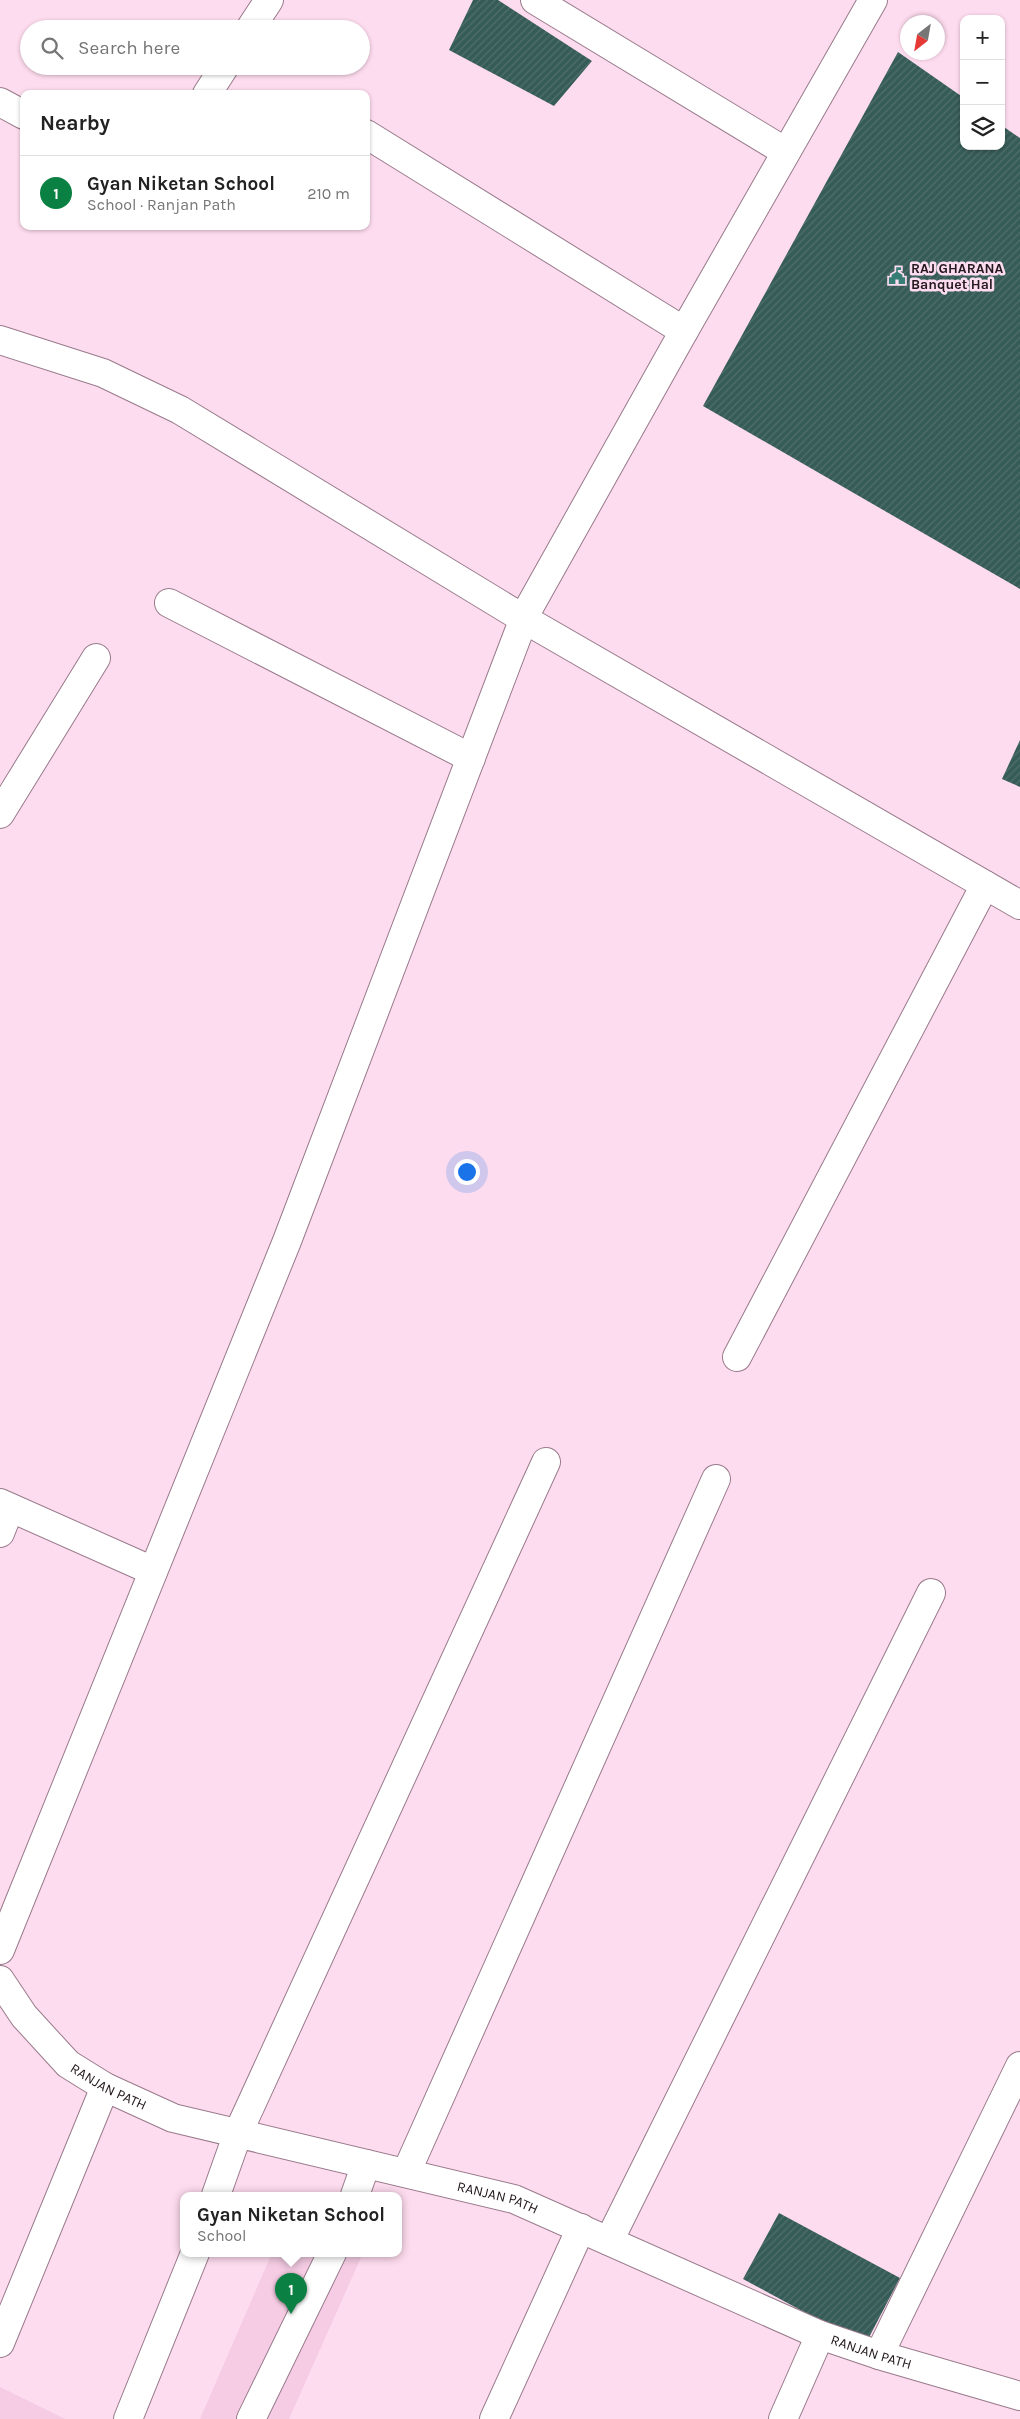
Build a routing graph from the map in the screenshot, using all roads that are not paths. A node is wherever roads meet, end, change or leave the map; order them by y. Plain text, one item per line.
1 (269, 0) edge
2 (535, 0) edge
3 (873, 0) edge
4 (256, 20) edge
5 (219, 75) edge
6 (210, 90) edge
7 (0, 102) edge
8 (20, 113) edge
9 (370, 136) edge
10 (786, 152) junction
11 (684, 331) junction
12 (0, 340) edge
13 (169, 603) dead end
14 (524, 619) junction
15 (96, 658) dead end
16 (471, 758) junction
17 (0, 814) edge
18 (985, 885) junction
19 (1020, 905) edge
20 (737, 1357) dead end
21 (546, 1462) dead end
22 (716, 1479) dead end
23 (5, 1505) edge
24 (0, 1533) edge
25 (153, 1571) junction
26 (931, 1593) dead end
27 (0, 1950) edge
28 (0, 1980) edge
29 (1020, 2066) edge
30 (105, 2087) junction
31 (238, 2133) junction
32 (366, 2164) junction
33 (406, 2173) junction
34 (217, 2192) edge
35 (356, 2192) edge
36 (581, 2228) junction
37 (609, 2241) junction
38 (193, 2257) edge
39 (330, 2257) edge
40 (820, 2335) junction
41 (0, 2343) edge
42 (879, 2355) junction
43 (1020, 2396) edge
44 (128, 2419) edge
45 (251, 2419) edge
46 (494, 2419) edge
47 (784, 2419) edge

1 - 4 street
2 - 10 street
3 - 10 street
5 - 6 street
7 - 8 street
9 - 11 street
10 - 11 street
11 - 14 street
12 - 14 street
13 - 16 street
14 - 16 street
14 - 18 street
15 - 17 street
16 - 25 street
18 - 19 street
18 - 20 street
21 - 31 street
22 - 33 street
23 - 24 street
23 - 25 street
25 - 27 street
26 - 37 street
28 - 30 street, RANJAN PATH
29 - 42 street
30 - 31 street, RANJAN PATH
30 - 41 street
31 - 32 street, RANJAN PATH
31 - 34 street
32 - 33 street, RANJAN PATH
32 - 35 street
33 - 36 street, RANJAN PATH
36 - 37 street, RANJAN PATH
36 - 46 street
37 - 40 street, RANJAN PATH
38 - 44 street
39 - 45 street
40 - 42 street, RANJAN PATH
40 - 47 street
42 - 43 street, RANJAN PATH

